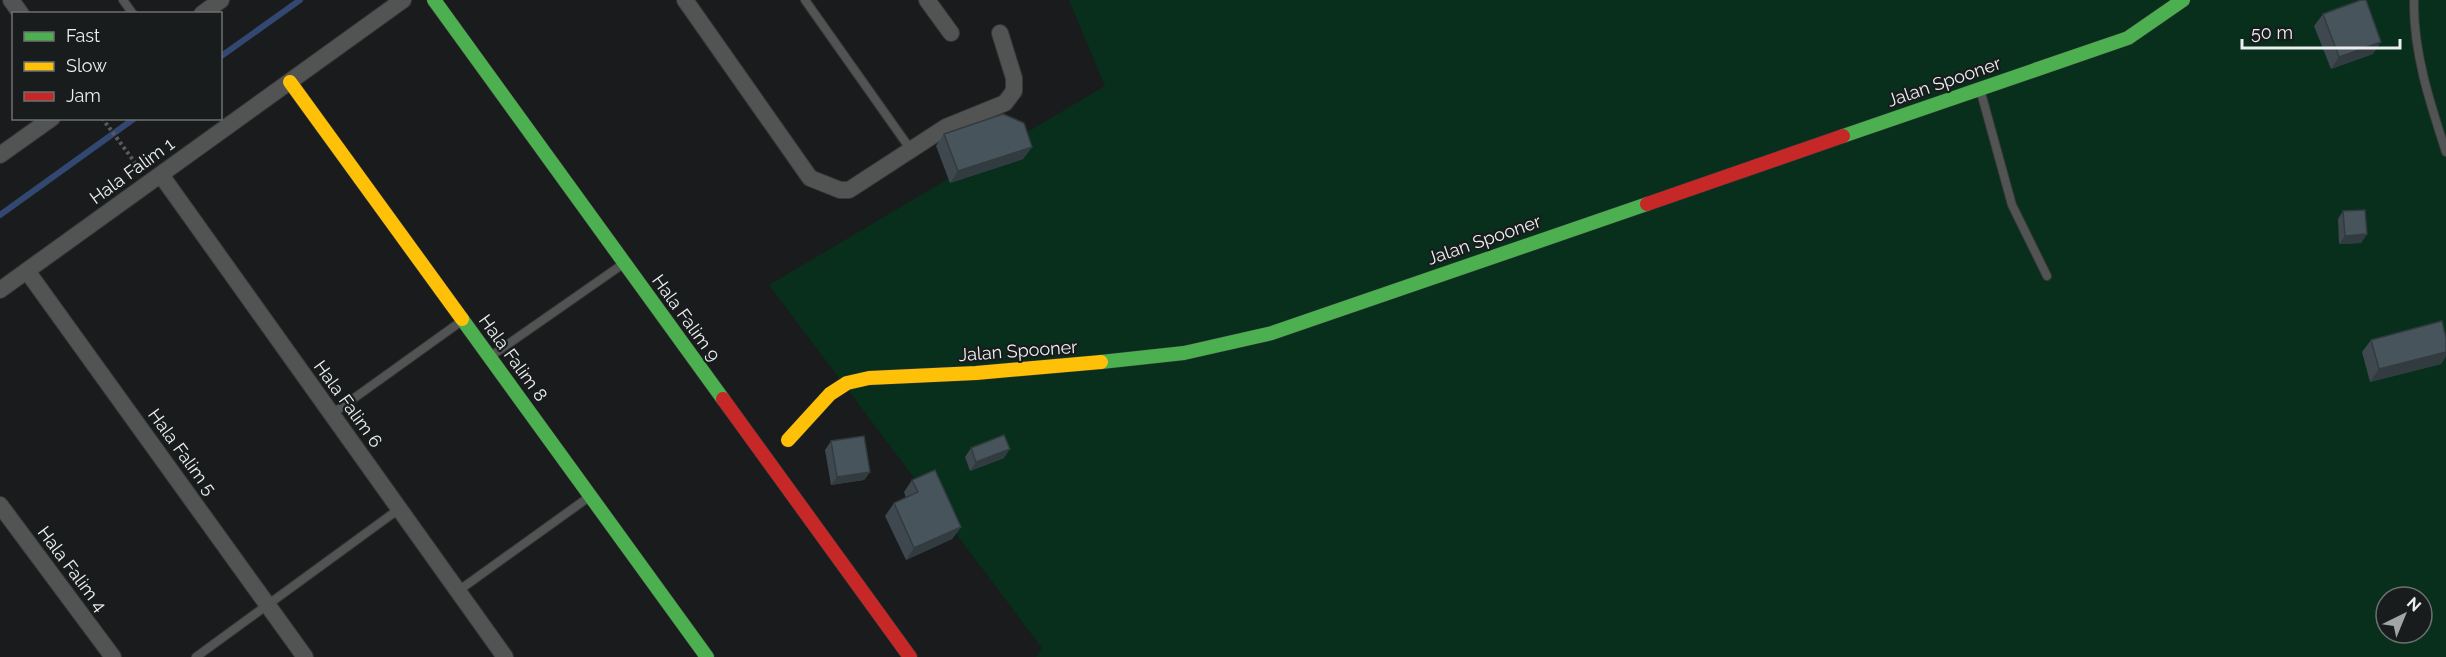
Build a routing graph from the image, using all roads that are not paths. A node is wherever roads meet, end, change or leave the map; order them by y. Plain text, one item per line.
1 (221, 0) edge
2 (403, 0) edge
3 (434, 0) edge
4 (685, 0) edge
5 (805, 0) edge
6 (927, 0) edge
7 (2183, 0) edge
8 (2414, 0) edge
9 (205, 12) edge
10 (951, 33) dead end
11 (1000, 33) dead end
12 (290, 82) junction
13 (1980, 89) junction
14 (49, 120) edge
15 (911, 150) junction
16 (2446, 152) edge
17 (0, 155) edge
18 (160, 175) junction
19 (623, 263) junction
20 (27, 271) junction
21 (2047, 276) dead end
22 (0, 290) edge
23 (463, 320) junction
24 (490, 357) junction
25 (332, 414) junction
26 (788, 440) dead end
27 (591, 496) junction
28 (0, 505) edge
29 (399, 508) junction
30 (458, 591) junction
31 (267, 605) junction
32 (113, 657) edge
33 (196, 657) edge
34 (305, 657) edge
35 (505, 657) edge
36 (707, 657) edge
37 (910, 657) edge

1 - 9 street
2 - 12 street, Hala Falim 1
3 - 19 street, Hala Falim 9
4 - 15 street
5 - 15 lane
6 - 10 street
7 - 13 street, Jalan Spooner
8 - 16 lane
11 - 15 street
12 - 18 street, Hala Falim 1
12 - 23 street, Hala Falim 8
13 - 21 lane
13 - 26 street, Jalan Spooner
14 - 17 street
18 - 20 street, Hala Falim 1
18 - 25 street, Hala Falim 6
19 - 24 lane
19 - 37 street, Hala Falim 9
20 - 22 street, Hala Falim 1
20 - 31 street, Hala Falim 5
23 - 24 street, Hala Falim 8
23 - 25 lane
24 - 27 street, Hala Falim 8
25 - 29 street, Hala Falim 6
27 - 30 lane
27 - 36 street, Hala Falim 8
28 - 32 street, Hala Falim 4
29 - 30 street, Hala Falim 6
29 - 31 lane
30 - 35 street, Hala Falim 6
31 - 33 lane
31 - 34 street, Hala Falim 5

